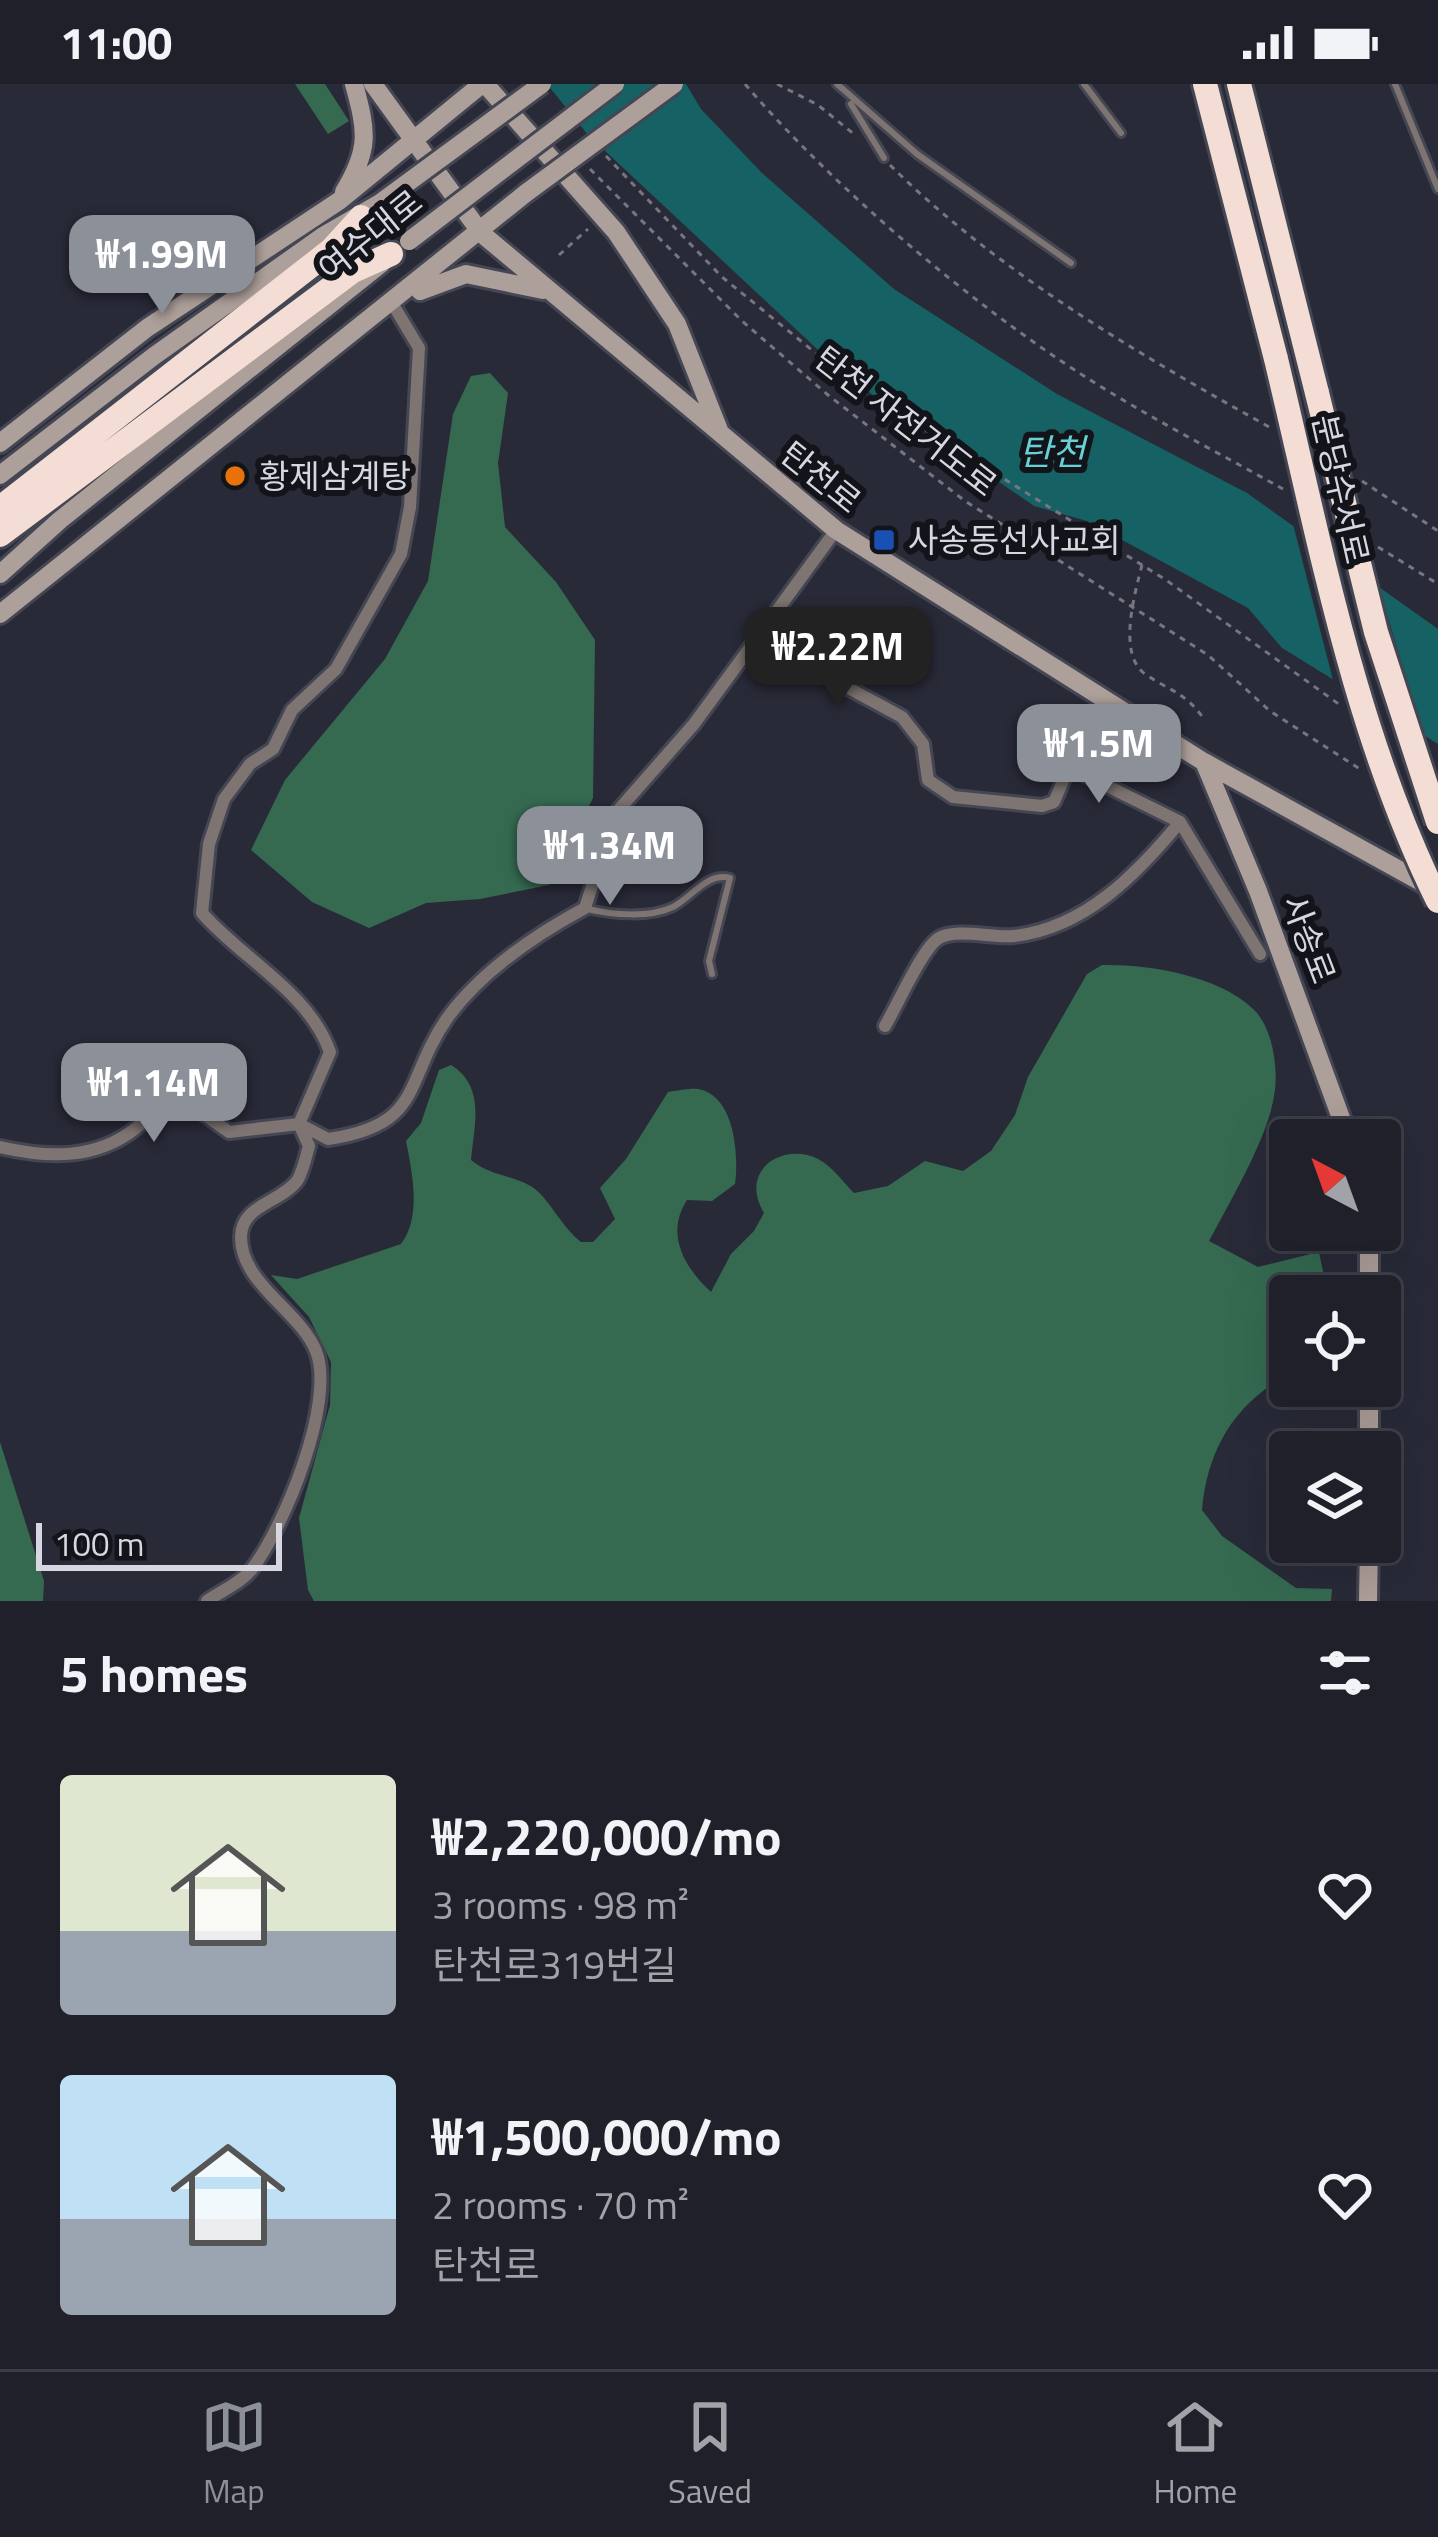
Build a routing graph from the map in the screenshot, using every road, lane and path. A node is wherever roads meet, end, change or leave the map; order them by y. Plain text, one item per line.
1 (354, 84) edge
2 (373, 84) edge
3 (484, 84) edge
4 (542, 84) edge
5 (615, 84) edge
6 (674, 84) edge
7 (745, 84) edge
8 (777, 84) edge
9 (837, 84) edge
10 (1084, 84) edge
11 (1205, 84) edge
12 (1239, 84) edge
13 (1395, 84) edge
14 (846, 95) junction
15 (1121, 133) dead end
16 (414, 142) junction
17 (604, 155) dead end
18 (884, 158) junction
19 (580, 163) dead end
20 (1438, 190) edge
21 (339, 201) junction
22 (371, 210) junction
23 (594, 224) dead end
24 (482, 233) junction
25 (400, 247) junction
26 (559, 255) dead end
27 (1071, 263) dead end
28 (548, 291) junction
29 (392, 303) junction
30 (1275, 430) dead end
31 (721, 435) junction
32 (0, 443) edge
33 (1349, 472) dead end
34 (0, 475) edge
35 (1292, 494) dead end
36 (0, 508) edge
37 (836, 530) junction
38 (1438, 531) edge
39 (0, 535) edge
40 (1365, 539) dead end
41 (1142, 565) junction
42 (0, 574) edge
43 (1438, 584) edge
44 (1132, 606) junction
45 (0, 614) edge
46 (756, 638) junction
47 (1340, 706) dead end
48 (1204, 719) dead end
49 (1204, 762) junction
50 (1372, 777) dead end
51 (1180, 822) junction
52 (1438, 822) edge
53 (1438, 891) edge
54 (1438, 901) edge
55 (585, 908) junction
56 (1260, 954) dead end
57 (712, 974) dead end
58 (885, 1026) dead end
59 (1341, 1119) edge
60 (299, 1124) junction
61 (0, 1148) edge
62 (1369, 1563) edge
63 (207, 1601) edge
64 (1368, 1601) edge

1 - 21 main road
2 - 16 main road, 탄천로
3 - 16 main road
3 - 31 main road
4 - 22 main road, 여수대로, bridge
5 - 25 main road, 여수대로, bridge
6 - 24 main road, bridge
7 - 35 path
8 - 18 path
9 - 14 lane
10 - 15 lane
11 - 54 highway, 분당수서로, bridge
12 - 52 highway, 분당수서로, bridge
13 - 20 lane
14 - 18 lane
14 - 27 lane
16 - 21 main road
16 - 24 main road, 탄천로
17 - 41 path
18 - 30 path
19 - 44 path, 탄천 자전거도로
21 - 32 main road
22 - 34 main road, 여수대로
22 - 36 highway
23 - 26 path
24 - 28 main road, 탄천로
24 - 29 main road
25 - 39 highway
25 - 42 main road, 여수대로
28 - 29 main road
28 - 31 main road, 탄천로
29 - 45 main road
29 - 60 street
31 - 37 main road, 탄천로
33 - 38 path
37 - 46 street
37 - 49 main road, 탄천로
40 - 43 path
41 - 44 path
41 - 47 path
44 - 48 path
44 - 50 path, 탄천 자전거도로
46 - 51 street
46 - 55 street
49 - 53 main road, 탄천로
49 - 59 main road, 사송로
51 - 56 street
51 - 58 street
55 - 57 lane
55 - 60 street
60 - 61 street
60 - 63 street
62 - 64 main road

